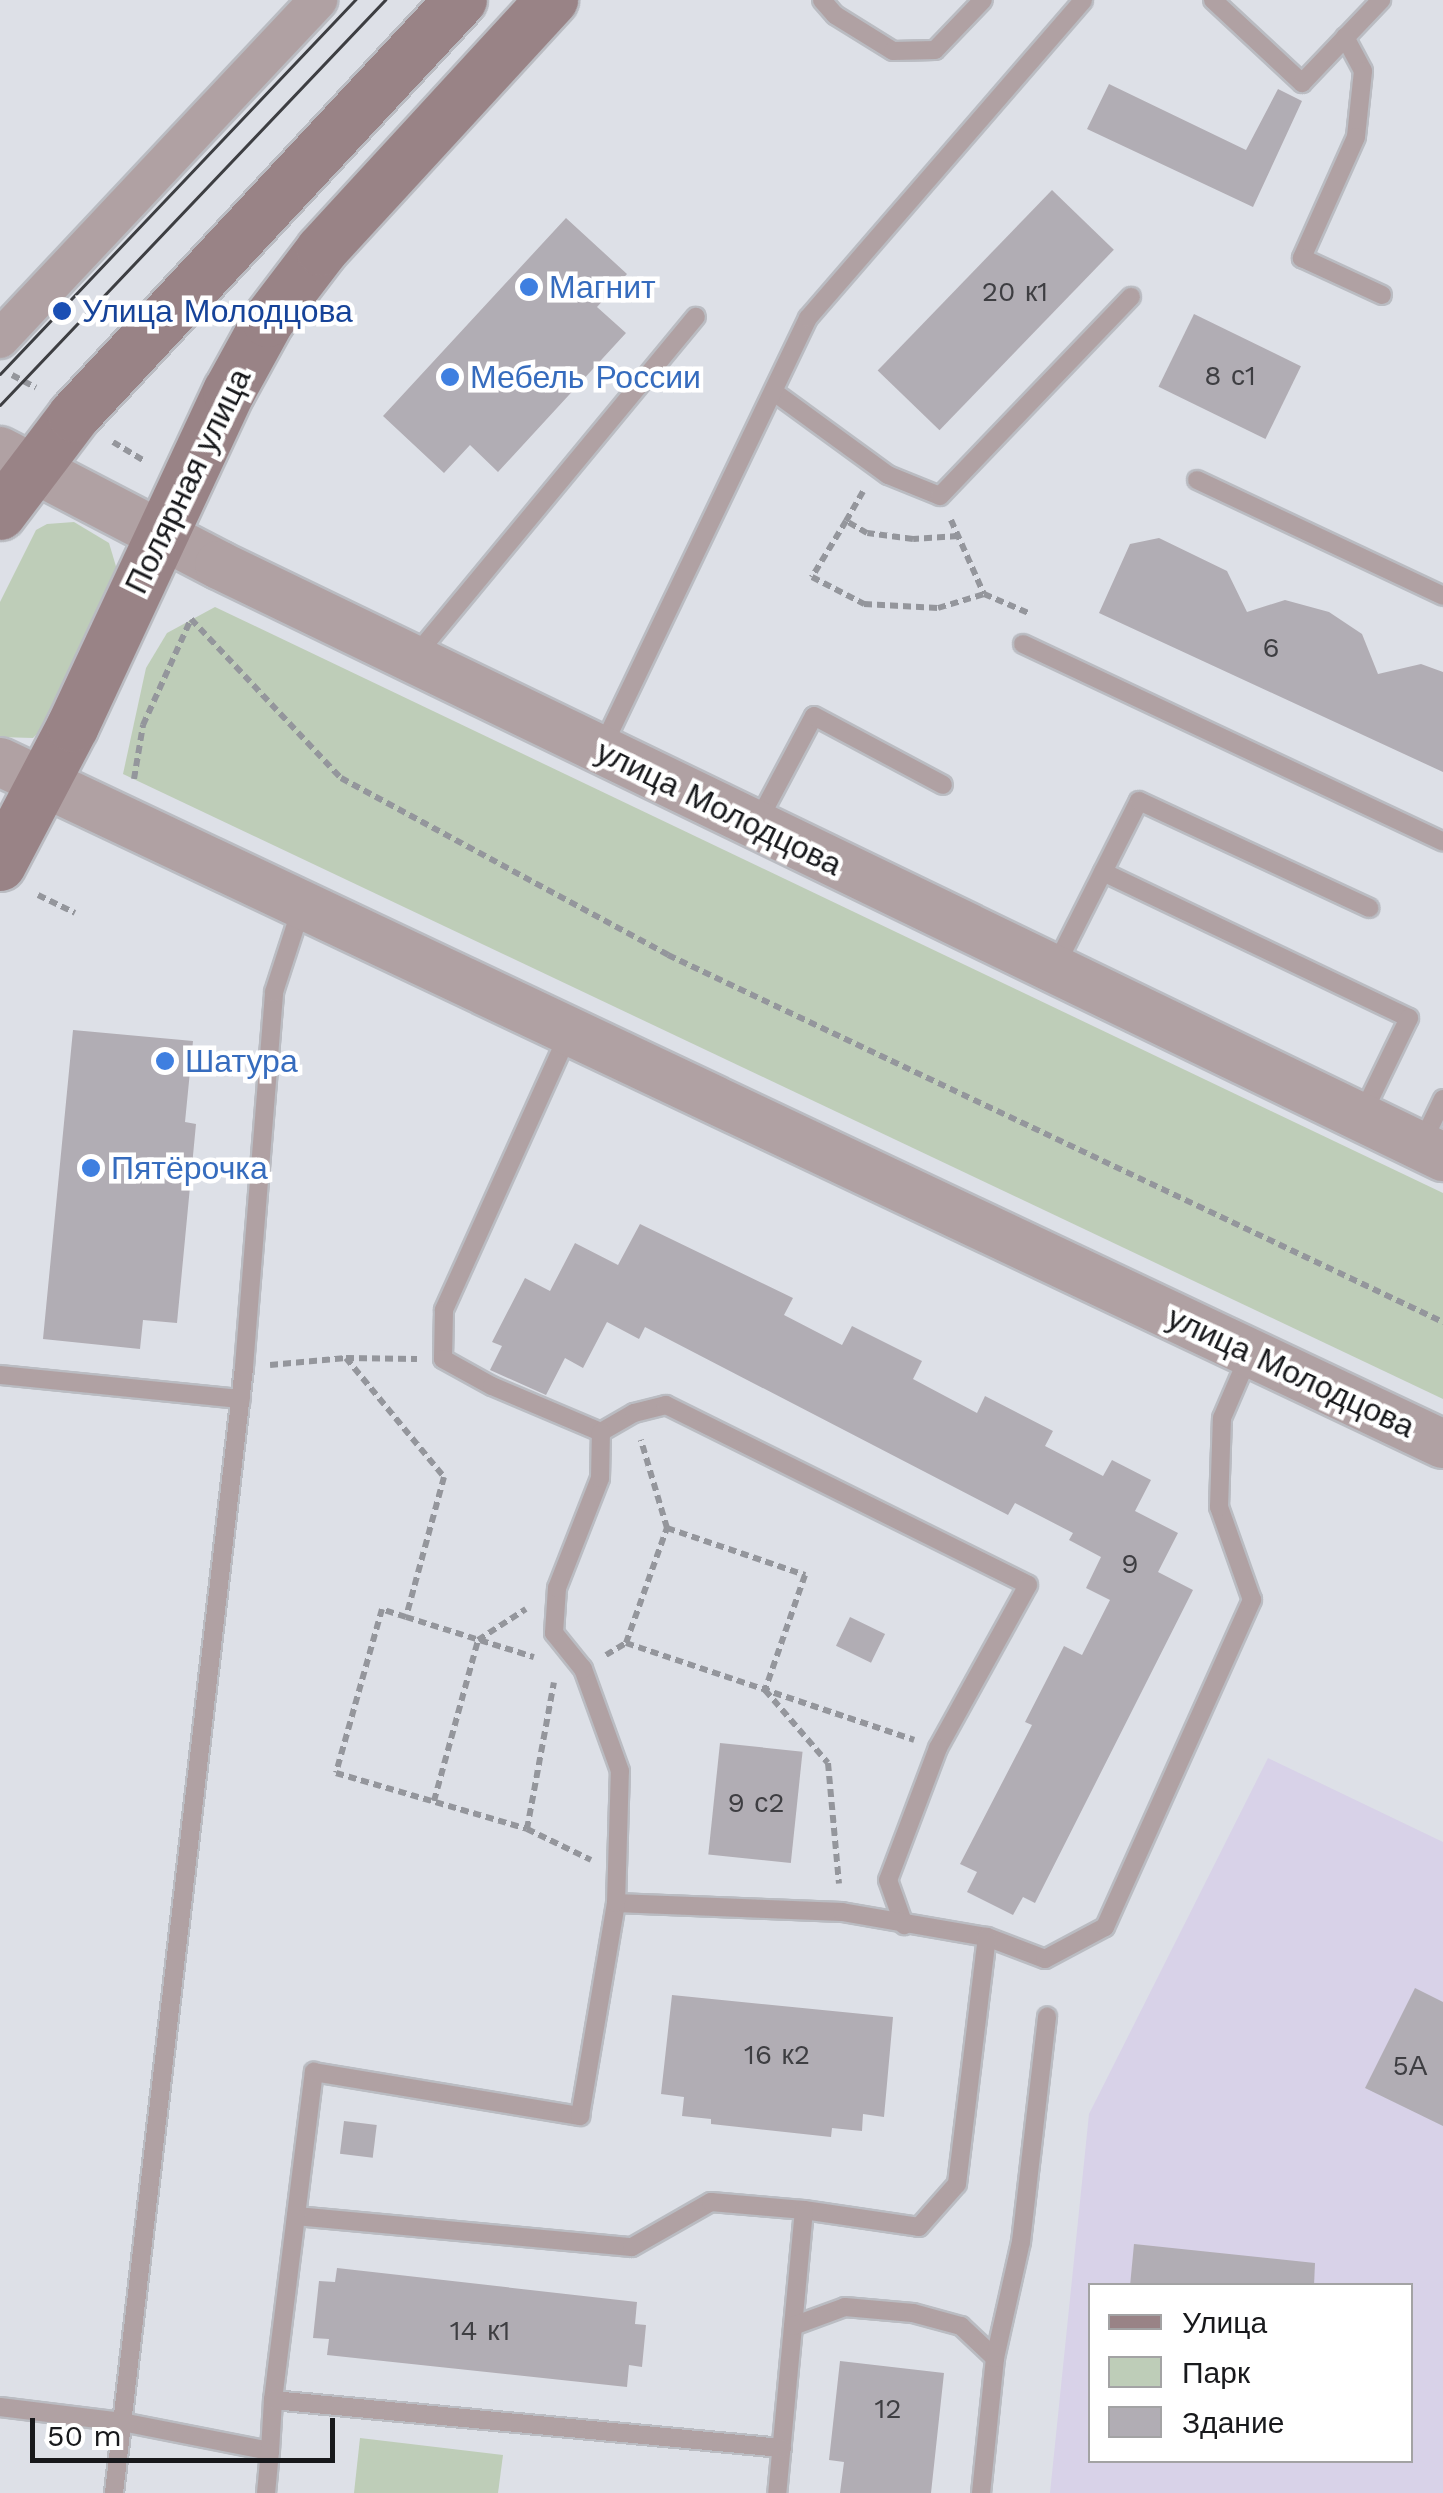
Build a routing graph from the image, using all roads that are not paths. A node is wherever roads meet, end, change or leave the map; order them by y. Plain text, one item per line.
1 (318, 0) edge
2 (461, 0) edge
3 (552, 0) edge
4 (822, 0) edge
5 (984, 0) edge
6 (1083, 0) edge
7 (1213, 0) edge
8 (1381, 0) edge
9 (1345, 37) junction
10 (1382, 294) dead end
11 (1131, 297) dead end
12 (696, 317) dead end
13 (1, 355) edge
14 (774, 392) junction
15 (16, 459) edge
16 (1197, 480) dead end
17 (0, 514) edge
18 (161, 534) junction
19 (1443, 596) edge
20 (1022, 644) dead end
21 (412, 660) junction
22 (600, 751) junction
23 (22, 772) edge
24 (942, 785) dead end
25 (756, 826) junction
26 (1443, 842) edge
27 (1104, 872) junction
28 (19, 880) edge
29 (302, 904) junction
30 (1370, 908) dead end
31 (1054, 969) junction
32 (570, 1031) junction
33 (1443, 1099) edge
34 (1361, 1117) junction
35 (1432, 1151) edge
36 (1250, 1352) junction
37 (0, 1375) edge
38 (241, 1399) junction
39 (601, 1432) junction
40 (1443, 1444) edge
41 (616, 1903) junction
42 (904, 1925) junction
43 (987, 1937) junction
44 (1047, 2016) dead end
45 (804, 2210) junction
46 (296, 2216) junction
47 (793, 2326) junction
48 (995, 2358) junction
49 (273, 2400) junction
50 (0, 2407) edge
51 (122, 2422) junction
52 (782, 2448) junction
53 (270, 2451) junction
54 (114, 2493) edge
55 (266, 2493) edge
56 (777, 2493) edge
57 (981, 2493) edge

1 - 13 street
2 - 15 main road
3 - 18 main road, Полярная улица
4 - 5 lane
6 - 14 lane
7 - 9 lane
8 - 9 lane
9 - 10 lane
11 - 14 lane
12 - 21 lane
14 - 22 lane
15 - 17 main road
15 - 18 street, улица Молодцова
16 - 19 lane
18 - 21 street, улица Молодцова
18 - 23 main road, Полярная улица
20 - 26 lane
21 - 22 street, улица Молодцова
22 - 25 street, улица Молодцова
23 - 28 main road, Полярная улица
23 - 29 street, улица Молодцова
24 - 25 lane
25 - 31 street, улица Молодцова
27 - 30 lane
27 - 31 lane
27 - 34 lane
29 - 32 street, улица Молодцова
29 - 38 lane
31 - 34 street, улица Молодцова
32 - 36 street, улица Молодцова
32 - 39 lane
33 - 35 lane
34 - 35 street, улица Молодцова
36 - 40 street, улица Молодцова
36 - 43 lane
37 - 38 lane
38 - 51 lane
39 - 41 lane
39 - 42 lane
41 - 42 lane
41 - 46 lane
42 - 43 lane
43 - 45 lane
44 - 48 lane
45 - 46 lane
45 - 47 lane
46 - 49 lane
47 - 48 lane
47 - 52 lane
48 - 57 lane
49 - 52 lane
49 - 53 lane
50 - 51 lane
51 - 53 lane
51 - 54 lane
52 - 56 lane
53 - 55 lane

